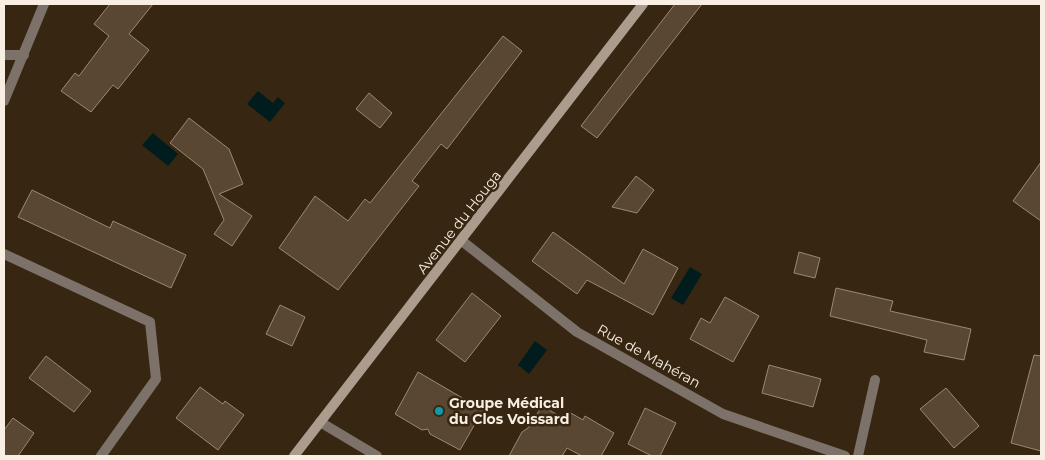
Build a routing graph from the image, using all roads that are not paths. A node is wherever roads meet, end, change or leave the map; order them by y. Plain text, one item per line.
1 (44, 4) edge
2 (643, 4) edge
3 (4, 55) edge
4 (24, 55) junction
5 (4, 101) edge
6 (462, 240) junction
7 (4, 254) edge
8 (875, 380) dead end
9 (320, 422) junction
10 (101, 456) edge
11 (294, 456) edge
12 (377, 456) edge
13 (845, 456) edge
14 (858, 456) edge

1 - 4 street
2 - 6 main road, Avenue du Houga
3 - 4 street
4 - 5 street
6 - 9 main road, Avenue du Houga
6 - 13 street, Rue de Mahéran
7 - 10 street
8 - 14 street
9 - 11 main road, Avenue du Houga
9 - 12 street

